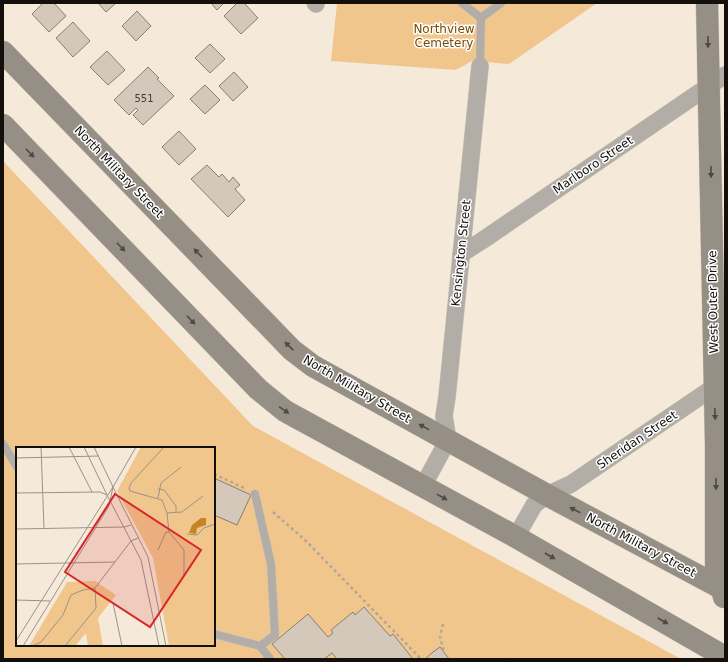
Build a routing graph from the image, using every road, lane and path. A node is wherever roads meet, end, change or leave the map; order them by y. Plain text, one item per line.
1 (462, 3) edge
2 (501, 3) edge
3 (708, 3) edge
4 (481, 18) junction
5 (3, 52) edge
6 (480, 66) joint
7 (717, 80) edge
8 (3, 125) edge
9 (461, 254) junction
10 (720, 384) edge
11 (448, 440) junction
12 (3, 444) edge
13 (16, 465) edge
14 (215, 474) edge
15 (423, 486) junction
16 (255, 494) junction
17 (547, 495) junction
18 (516, 537) junction
19 (724, 592) edge
20 (443, 624) dead end
21 (215, 634) edge
22 (260, 646) junction
23 (444, 652) dead end
24 (725, 657) edge
25 (270, 659) edge
26 (421, 659) edge

1 - 4 lane
2 - 4 lane
3 -> 7 street, West Outer Drive
4 - 6 lane
11 -> 5 street, North Military Street
6 - 9 street, Kensington Street
7 - 9 street, Marlboro Street
7 -> 10 street, West Outer Drive
8 -> 15 street
9 - 11 street, Kensington Street
10 - 17 street, Sheridan Street
10 -> 19 street, West Outer Drive
11 - 15 street
11 - 17 street, North Military Street
12 - 13 lane
14 - 16 path
15 -> 18 street
16 - 22 lane
16 - 26 path
17 - 18 street, Sheridan Street
19 -> 17 street, North Military Street
18 -> 24 street
20 - 23 path
21 - 22 lane
22 - 25 lane

